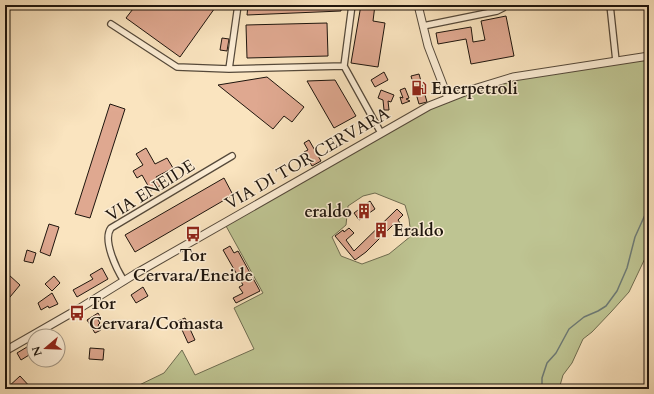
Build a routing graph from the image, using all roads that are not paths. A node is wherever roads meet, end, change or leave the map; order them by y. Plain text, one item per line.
1 (238, 5) edge
2 (352, 5) edge
3 (418, 5) edge
4 (506, 5) edge
5 (610, 5) edge
6 (111, 24) dead end
7 (422, 26) junction
8 (649, 56) edge
9 (616, 61) junction
10 (344, 66) junction
11 (229, 69) junction
12 (448, 98) junction
13 (381, 133) junction
14 (232, 156) dead end
15 (124, 281) junction
16 (5, 351) edge

1 - 11 street
2 - 10 street
3 - 7 street
4 - 7 street
5 - 9 street
6 - 11 street
7 - 12 street
8 - 9 street, VIA DI TOR CERVARA
9 - 12 street, VIA DI TOR CERVARA
10 - 11 street
10 - 13 street
12 - 13 street, VIA DI TOR CERVARA
13 - 15 street, VIA DI TOR CERVARA
14 - 15 street, VIA ENEIDE
15 - 16 street, VIA DI TOR CERVARA

